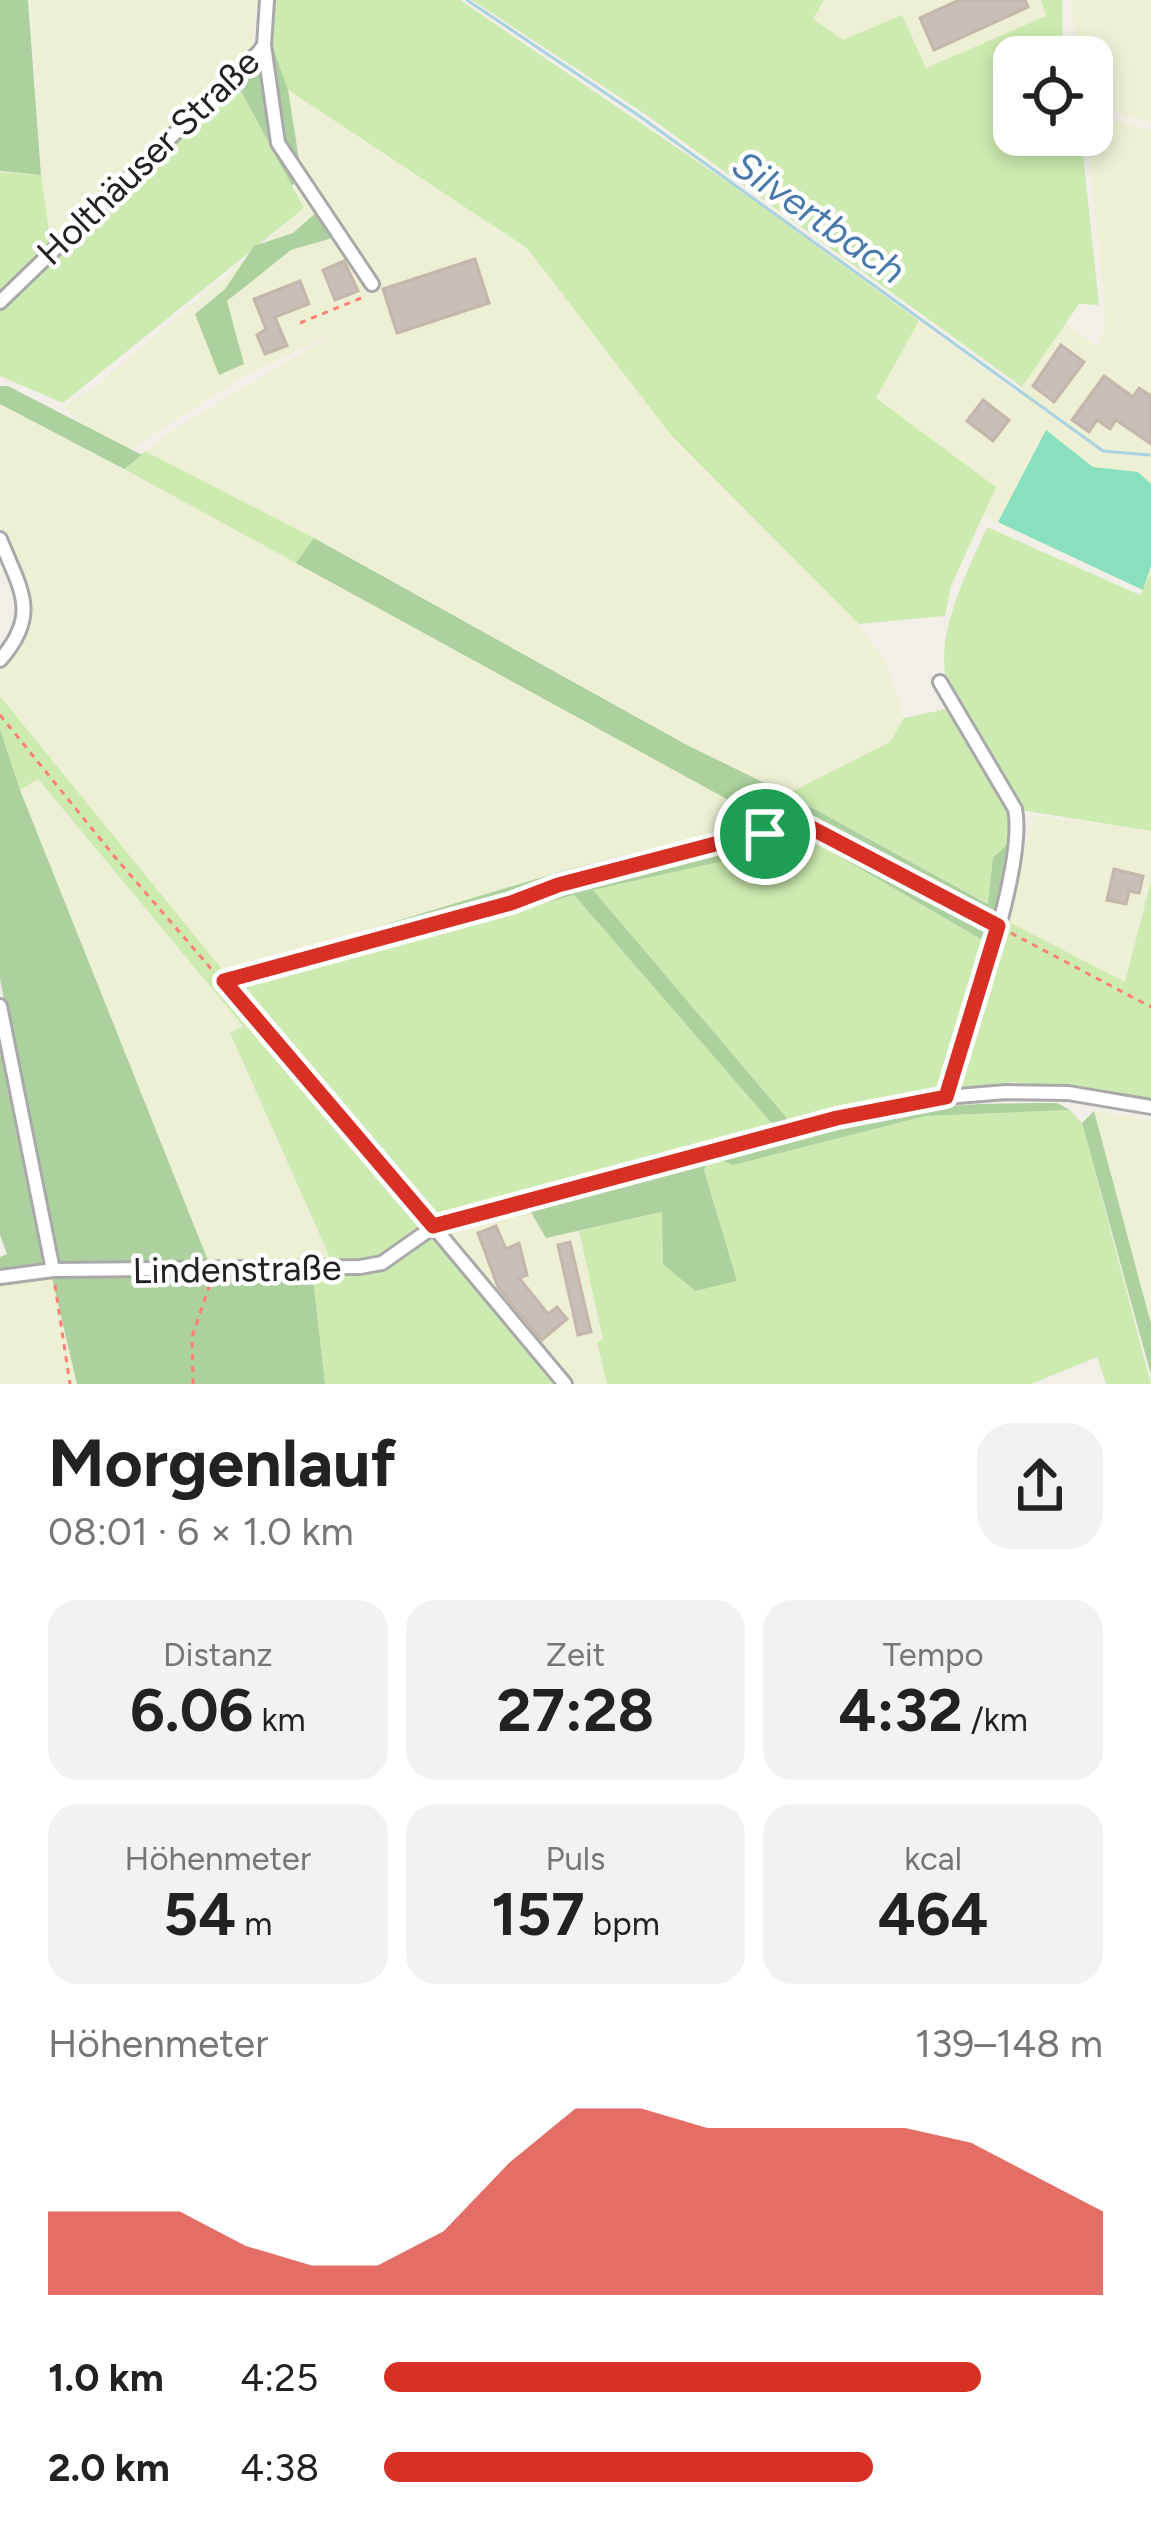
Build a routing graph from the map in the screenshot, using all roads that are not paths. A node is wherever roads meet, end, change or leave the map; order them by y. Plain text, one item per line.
1 (267, 0) edge
2 (264, 45) junction
3 (372, 284) road end
4 (0, 302) edge
5 (0, 539) edge
6 (0, 660) edge
7 (940, 682) dead end
8 (0, 1006) edge
9 (946, 1097) junction
10 (1151, 1106) edge
11 (433, 1226) junction
12 (53, 1270) junction
13 (0, 1277) edge
14 (565, 1384) edge

1 - 2 street, Holthäuser Straße
2 - 3 street
2 - 4 street, Holthäuser Straße
5 - 6 street
7 - 9 street
8 - 12 street
9 - 10 street, Lindenstraße
9 - 11 street, Lindenstraße
11 - 12 street, Lindenstraße
11 - 14 street
12 - 13 street, Lindenstraße

